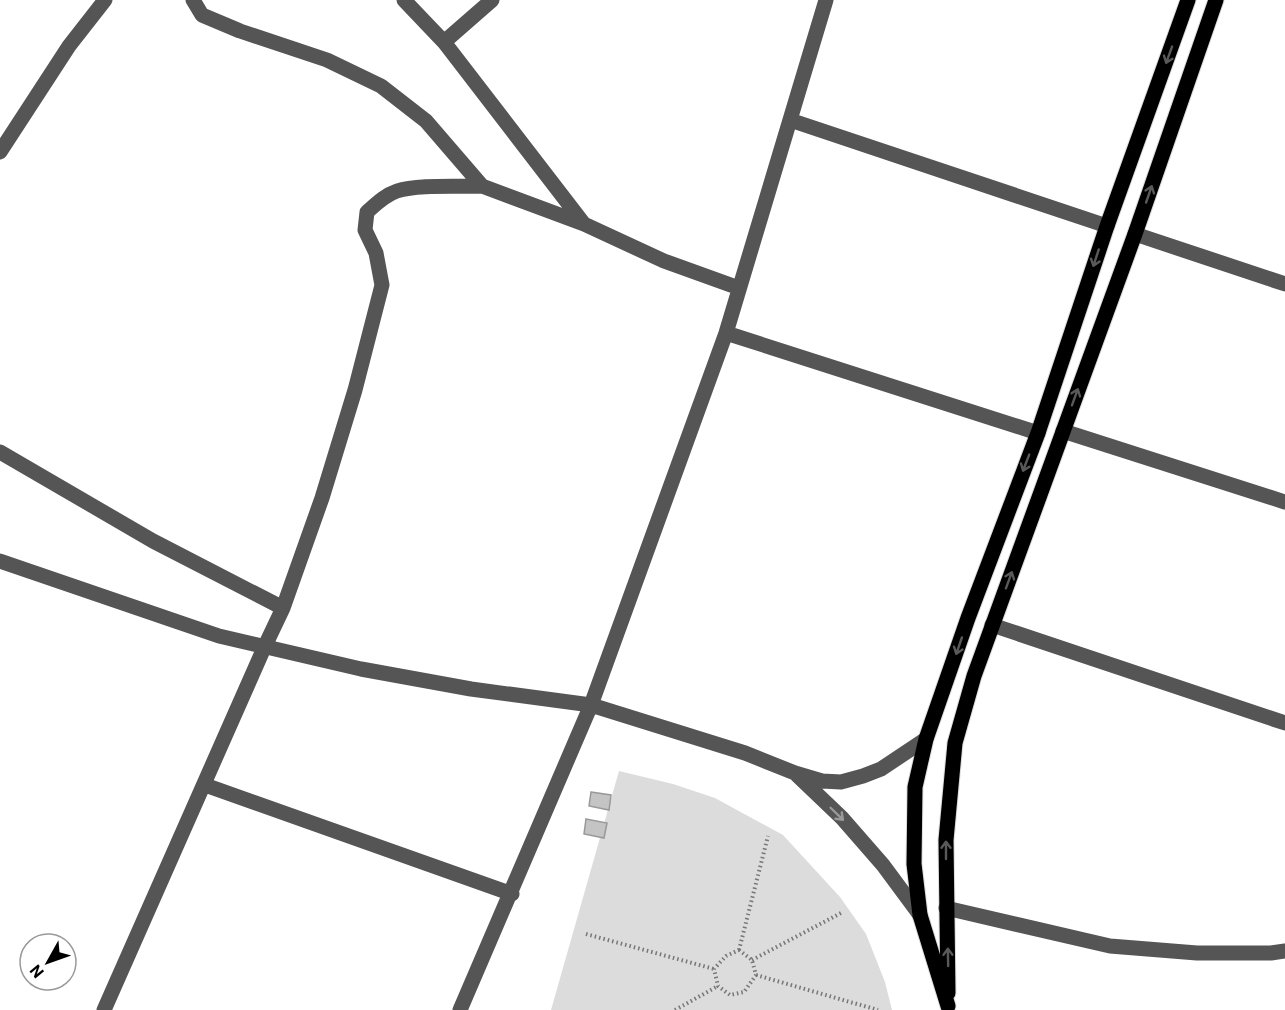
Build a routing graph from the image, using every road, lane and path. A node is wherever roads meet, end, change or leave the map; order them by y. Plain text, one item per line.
1 (105, 0) edge
2 (193, 0) edge
3 (404, 0) edge
4 (492, 0) edge
5 (825, 0) edge
6 (1188, 0) edge
7 (1216, 0) edge
8 (444, 42) junction
9 (790, 120) junction
10 (0, 152) edge
11 (482, 186) junction
12 (584, 224) junction
13 (1107, 226) junction
14 (1135, 234) junction
15 (1285, 284) edge
16 (739, 288) junction
17 (726, 333) junction
18 (1063, 431) junction
19 (1038, 433) junction
20 (0, 452) edge
21 (1285, 502) edge
22 (0, 561) edge
23 (284, 608) junction
24 (992, 625) junction
25 (264, 648) junction
26 (591, 705) junction
27 (1285, 723) edge
28 (926, 739) junction
29 (795, 773) junction
30 (205, 784) junction
31 (768, 836) dead end
32 (512, 894) junction
33 (946, 908) junction
34 (841, 914) dead end
35 (920, 915) junction
36 (586, 934) dead end
37 (739, 950) junction
38 (1285, 951) edge
39 (752, 960) junction
40 (714, 969) junction
41 (756, 975) junction
42 (718, 986) junction
43 (949, 1008) edge
44 (105, 1010) edge
45 (460, 1010) edge
46 (675, 1010) edge
47 (878, 1010) edge

1 - 10 street
2 - 11 street
3 - 8 street
4 - 8 street
5 - 9 street
6 -> 13 main road
14 -> 7 main road
8 - 12 street
9 - 13 street
9 - 16 street
11 - 12 street
11 - 23 street
12 - 16 street
13 -> 19 main road
14 - 15 street
18 -> 14 main road
16 - 17 street
17 - 19 street
17 - 26 street
18 - 21 street
24 -> 18 main road
19 -> 28 main road
20 - 23 street
22 - 25 street
23 - 25 street
24 - 27 street
33 -> 24 main road
25 - 26 street
25 - 30 street
26 - 29 street
26 - 32 street
28 - 29 street
28 - 35 main road
29 -> 35 street
30 - 32 street
30 - 44 street
31 - 37 path
32 - 45 street
33 - 38 street
43 -> 33 main road
34 - 39 path
35 - 43 main road
36 - 40 path
37 - 39 path
37 - 40 path
39 - 41 path
40 - 42 path
41 - 42 path
41 - 47 path
42 - 46 path

